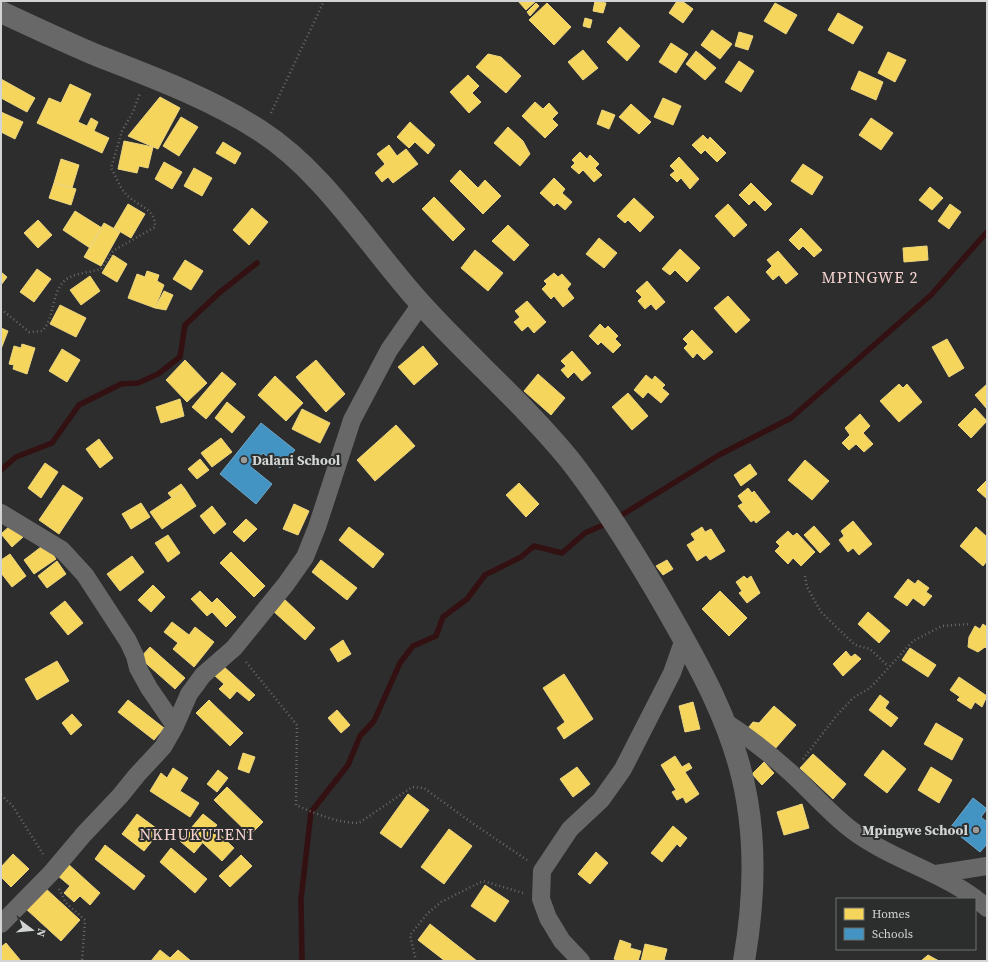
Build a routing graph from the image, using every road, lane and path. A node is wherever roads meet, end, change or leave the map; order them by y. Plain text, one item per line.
1 (324, 1) edge
2 (1, 12) edge
3 (149, 76) junction
4 (260, 131) junction
5 (421, 304) junction
6 (1, 309) edge
7 (1, 513) edge
8 (805, 576) dead end
9 (970, 624) dead end
10 (684, 639) junction
11 (234, 648) junction
12 (888, 666) junction
13 (724, 721) junction
14 (175, 726) junction
15 (792, 774) junction
16 (1, 795) edge
17 (987, 866) edge
18 (542, 871) junction
19 (51, 873) junction
20 (936, 874) junction
21 (975, 898) edge
22 (541, 899) junction
23 (976, 899) edge
24 (987, 908) edge
25 (1, 924) edge
26 (82, 961) edge
27 (416, 961) edge
28 (581, 961) edge
29 (744, 961) edge

1 - 4 path
2 - 3 street
3 - 4 street
3 - 6 path
4 - 5 street
5 - 10 street
5 - 11 street
7 - 14 street
8 - 12 path
9 - 12 path
10 - 13 street
10 - 18 street
11 - 14 street
11 - 18 path
12 - 15 path
13 - 15 street
13 - 29 street
14 - 19 street
15 - 20 street
16 - 19 path
17 - 20 street
18 - 22 street
19 - 25 street
19 - 26 path
20 - 21 street
22 - 27 path
22 - 28 street
23 - 24 street

